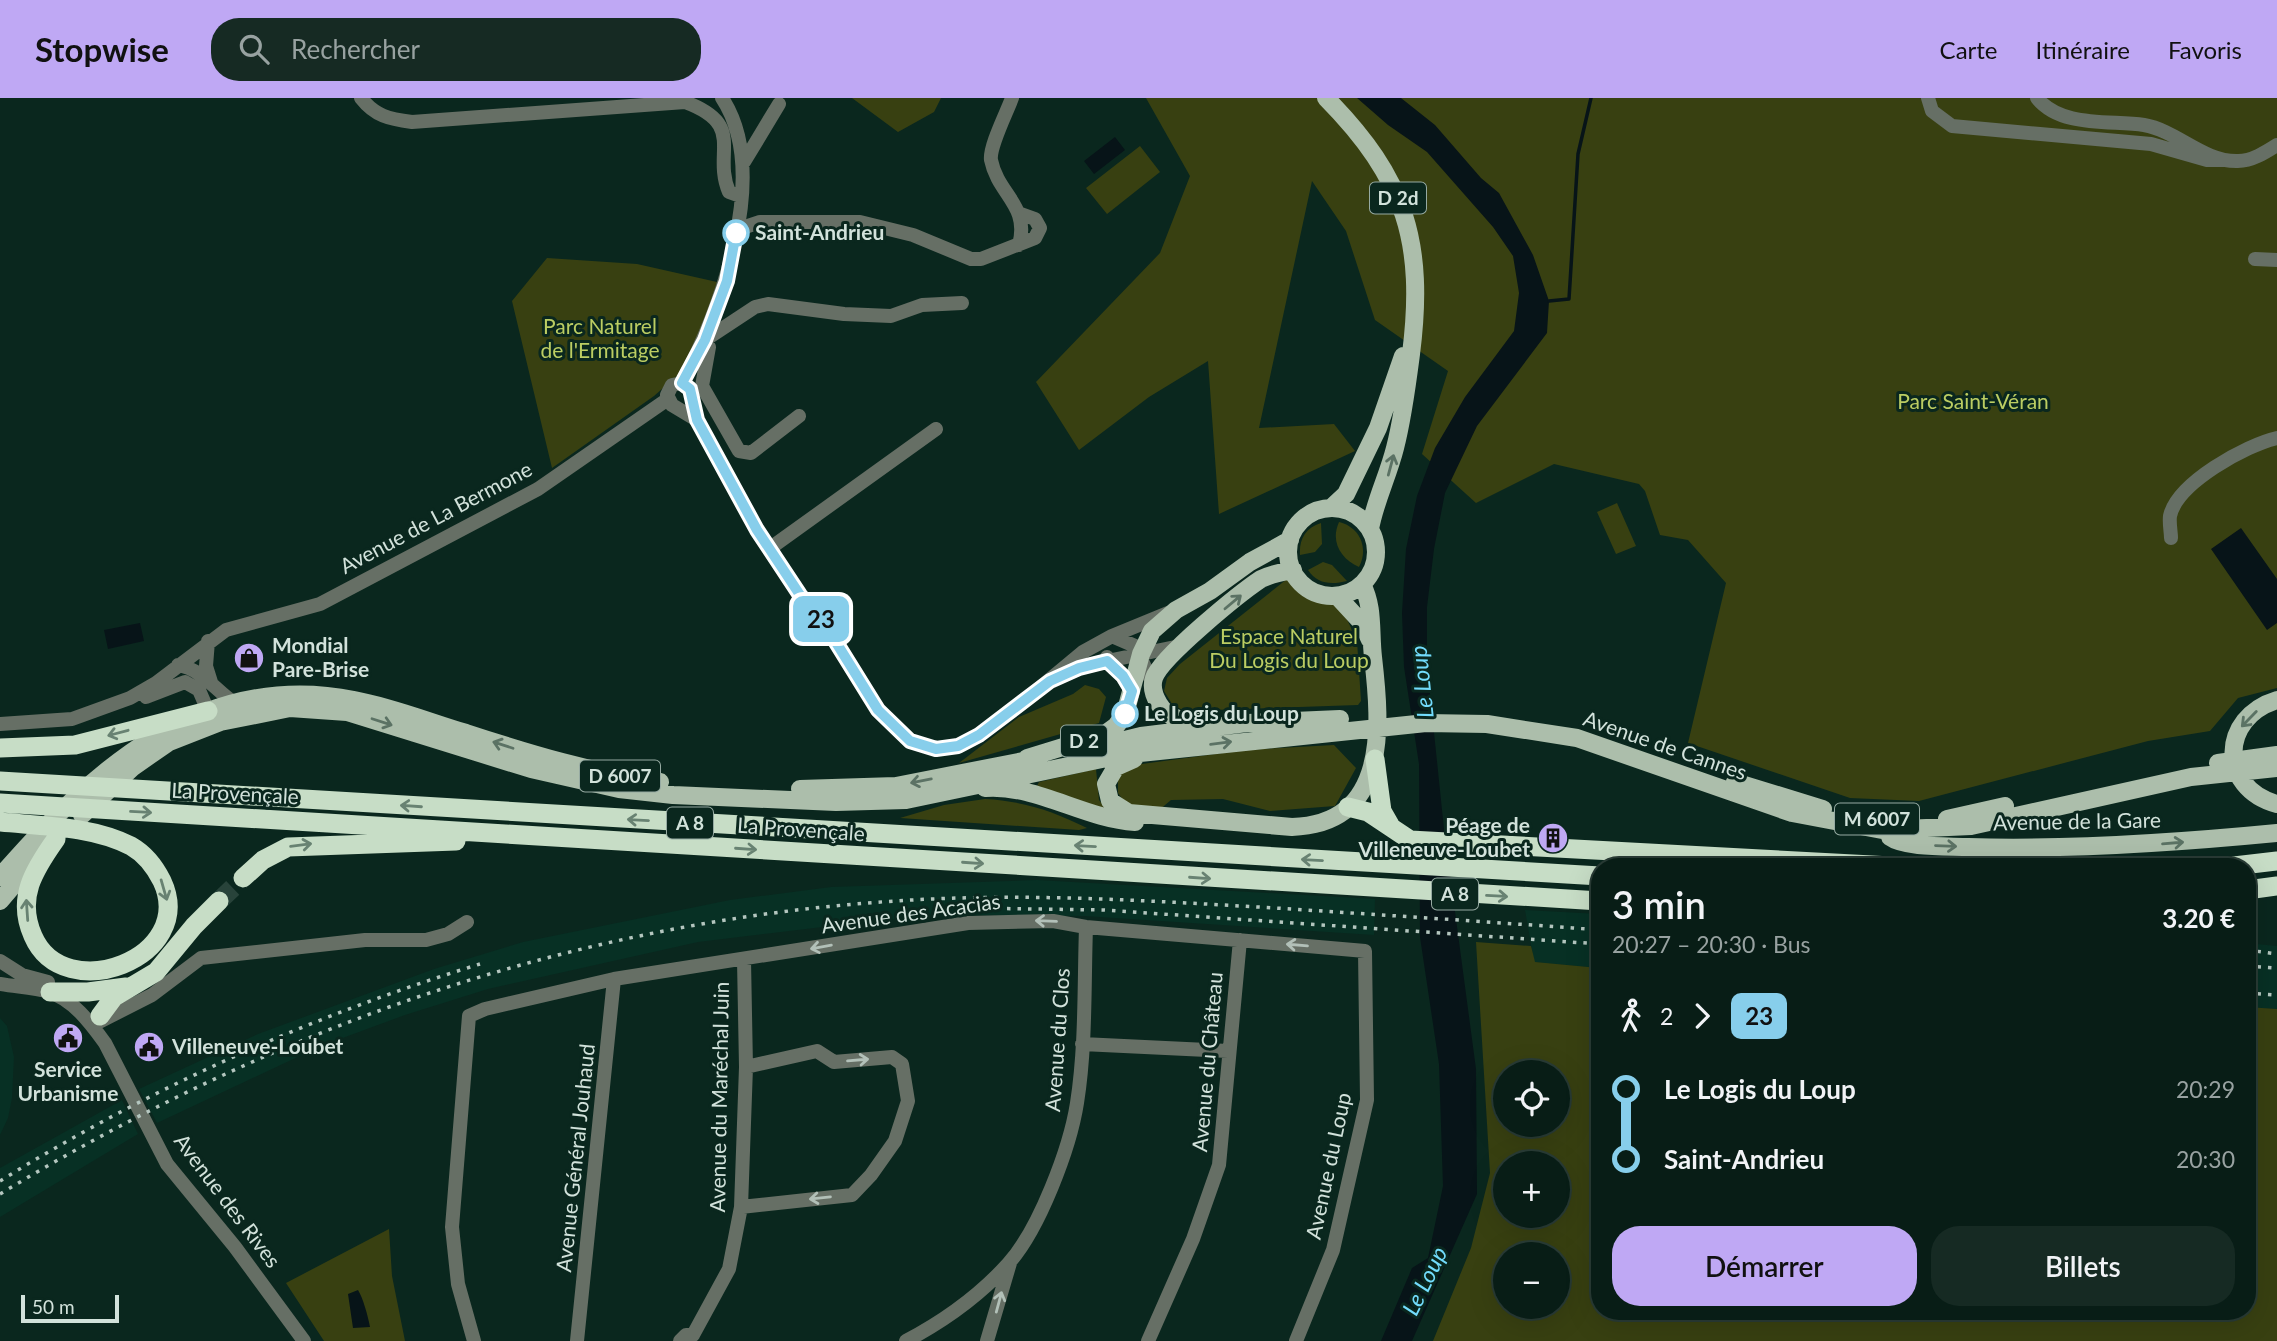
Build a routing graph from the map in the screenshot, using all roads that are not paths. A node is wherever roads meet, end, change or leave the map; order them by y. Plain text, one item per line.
1 (361, 98) edge
2 (722, 98) edge
3 (1012, 98) edge
4 (1326, 98) edge
5 (1928, 98) edge
6 (2038, 98) edge
7 (779, 104) dead end
8 (2277, 145) edge
9 (2224, 159) junction
10 (744, 162) junction
11 (740, 196) junction
12 (736, 230) junction
13 (2255, 259) dead end
14 (2277, 260) edge
15 (962, 303) dead end
16 (1415, 319) junction
17 (708, 338) junction
18 (682, 383) junction
19 (679, 402) junction
20 (799, 416) dead end
21 (936, 429) dead end
22 (2277, 438) edge
23 (1331, 509) junction
24 (1370, 529) junction
25 (2171, 538) dead end
26 (1290, 540) junction
27 (769, 549) junction
28 (1293, 570) junction
29 (1362, 584) junction
30 (1337, 596) junction
31 (1176, 610) junction
32 (1112, 636) junction
33 (208, 641) junction
34 (1372, 643) junction
35 (1180, 646) junction
36 (1142, 654) junction
37 (1107, 661) junction
38 (178, 665) junction
39 (1050, 681) junction
40 (211, 683) junction
41 (1153, 684) junction
42 (1132, 691) junction
43 (130, 698) junction
44 (2277, 700) edge
45 (236, 704) junction
46 (208, 711) junction
47 (1425, 718) joint
48 (1486, 719) junction
49 (1247, 723) junction
50 (1364, 723) junction
51 (0, 724) edge
52 (0, 748) edge
53 (1153, 753) junction
54 (2277, 755) edge
55 (1375, 759) junction
56 (1012, 763) junction
57 (126, 764) junction
58 (2277, 768) edge
59 (0, 780) edge
60 (940, 793) junction
61 (0, 803) edge
62 (2277, 804) edge
63 (1348, 807) junction
64 (1194, 821) junction
65 (0, 822) edge
66 (1882, 830) junction
67 (1395, 832) junction
68 (2277, 833) edge
69 (531, 835) junction
70 (56, 839) junction
71 (1746, 858) edge
72 (2277, 861) edge
73 (2256, 863) edge
74 (1591, 875) edge
75 (0, 877) edge
76 (243, 878) tunnel mouth
77 (2277, 886) edge
78 (2256, 889) edge
79 (0, 901) edge
80 (219, 901) tunnel mouth
81 (1591, 901) edge
82 (467, 922) dead end
83 (1086, 927) junction
84 (1240, 940) junction
85 (1365, 951) joint
86 (744, 960) junction
87 (0, 961) edge
88 (614, 979) junction
89 (0, 984) edge
90 (130, 986) junction
91 (50, 992) junction
92 (88, 992) junction
93 (98, 1021) junction
94 (1082, 1044) junction
95 (1228, 1051) junction
96 (746, 1067) junction
97 (741, 1207) junction
98 (1010, 1263) junction
99 (691, 1339) edge
100 (304, 1341) edge
101 (474, 1341) edge
102 (577, 1341) edge
103 (906, 1341) edge
104 (987, 1341) edge
105 (1148, 1341) edge
106 (1296, 1341) edge

1 - 11 street
2 - 10 street
3 - 12 street
4 - 16 main road, D 2d
5 - 9 street
6 - 9 street
7 - 10 street
8 - 9 street
10 - 11 street
11 - 12 street
12 - 17 street
13 - 14 street
15 - 17 street
16 - 23 main road, D 2d
24 -> 16 main road, D 2d
17 - 18 street
17 - 20 street
18 - 19 street
18 - 19 street, Avenue de La Bermone
19 - 27 street, D 2
19 - 33 street, Avenue de La Bermone
21 - 27 street
22 - 25 street
23 - 24 main road
23 - 26 main road
24 - 29 main road
26 - 28 main road
26 - 31 main road, D 2
27 - 39 street, D 2
28 - 30 main road
35 -> 28 main road, D 2
29 - 30 main road
29 - 34 main road
30 - 34 main road
31 - 32 street, D 2
31 - 36 main road, D 2
32 - 36 street
32 - 37 street
32 - 39 street, D 2
33 - 38 street, Avenue de La Bermone
33 - 40 street
34 - 55 main road
35 - 36 street, D 2
35 - 41 main road, D 2
36 - 37 street, D 2
36 - 41 street
36 - 42 main road, D 2
37 - 39 street, D 2
37 - 42 street
38 - 40 street
38 - 43 street, Avenue de La Bermone
40 - 45 street
41 - 49 main road
42 - 56 main road, D 2
43 - 46 street
43 - 51 street
44 -> 62 main road
45 - 46 main road, D 6007
56 -> 45 main road, D 6007
46 -> 52 highway
46 - 57 main road, D 6007
47 - 48 main road, Avenue de Cannes / M 6007
47 - 50 main road, Avenue de Cannes / D 6007
48 - 54 main road, Avenue de Cannes / M 6007
48 - 66 main road, Avenue de Cannes / M 6007
49 - 50 main road, Avenue de Cannes / D 6007
49 - 56 main road, Avenue de Cannes / D 6007
53 -> 50 main road, Avenue de Cannes / D 6007
53 - 60 main road, Avenue de Cannes / D 6007
53 - 64 main road
55 - 63 main road
55 - 67 highway
57 -> 60 main road, Avenue de Cannes / D 6007
57 - 70 main road, D 6007
57 - 75 main road, D 6007
58 - 66 main road, Avenue de Cannes / M 6007
74 -> 59 highway, La Provençale / A 8
60 - 64 main road
61 -> 69 highway, La Provençale / A 8
63 - 64 main road
63 - 67 highway
65 -> 70 highway
66 -> 68 main road, Avenue de la Gare
67 - 71 highway
76 -> 69 highway
69 -> 81 highway, La Provençale / A 8
70 - 79 main road, D 6007
72 - 73 highway
77 - 78 highway
80 - 90 highway
82 - 93 street
83 - 84 street, Avenue des Acacias
83 -> 86 street, Avenue des Acacias
83 - 94 street, Avenue du Clos
85 -> 84 street, Avenue des Acacias
84 - 95 street, Avenue du Château
85 - 106 street, Avenue du Loup
86 - 88 street, Avenue des Acacias
86 - 96 street, Avenue du Maréchal Juin
87 - 92 street
88 - 101 street, Avenue des Acacias
88 - 102 street, Avenue Général Jouhaud
89 - 91 street, Avenue des Rives
90 - 92 highway
90 - 93 highway
91 - 92 highway
91 - 93 street, Avenue des Rives
92 - 93 street, Avenue des Rives
93 - 100 street, Avenue des Rives
94 - 95 street
94 - 98 street, Avenue du Clos
95 - 105 street, Avenue du Château
96 - 97 street, Avenue du Maréchal Juin
96 -> 97 street
97 - 99 street, Avenue du Maréchal Juin
98 - 103 street, Avenue du Clos
104 -> 98 street

